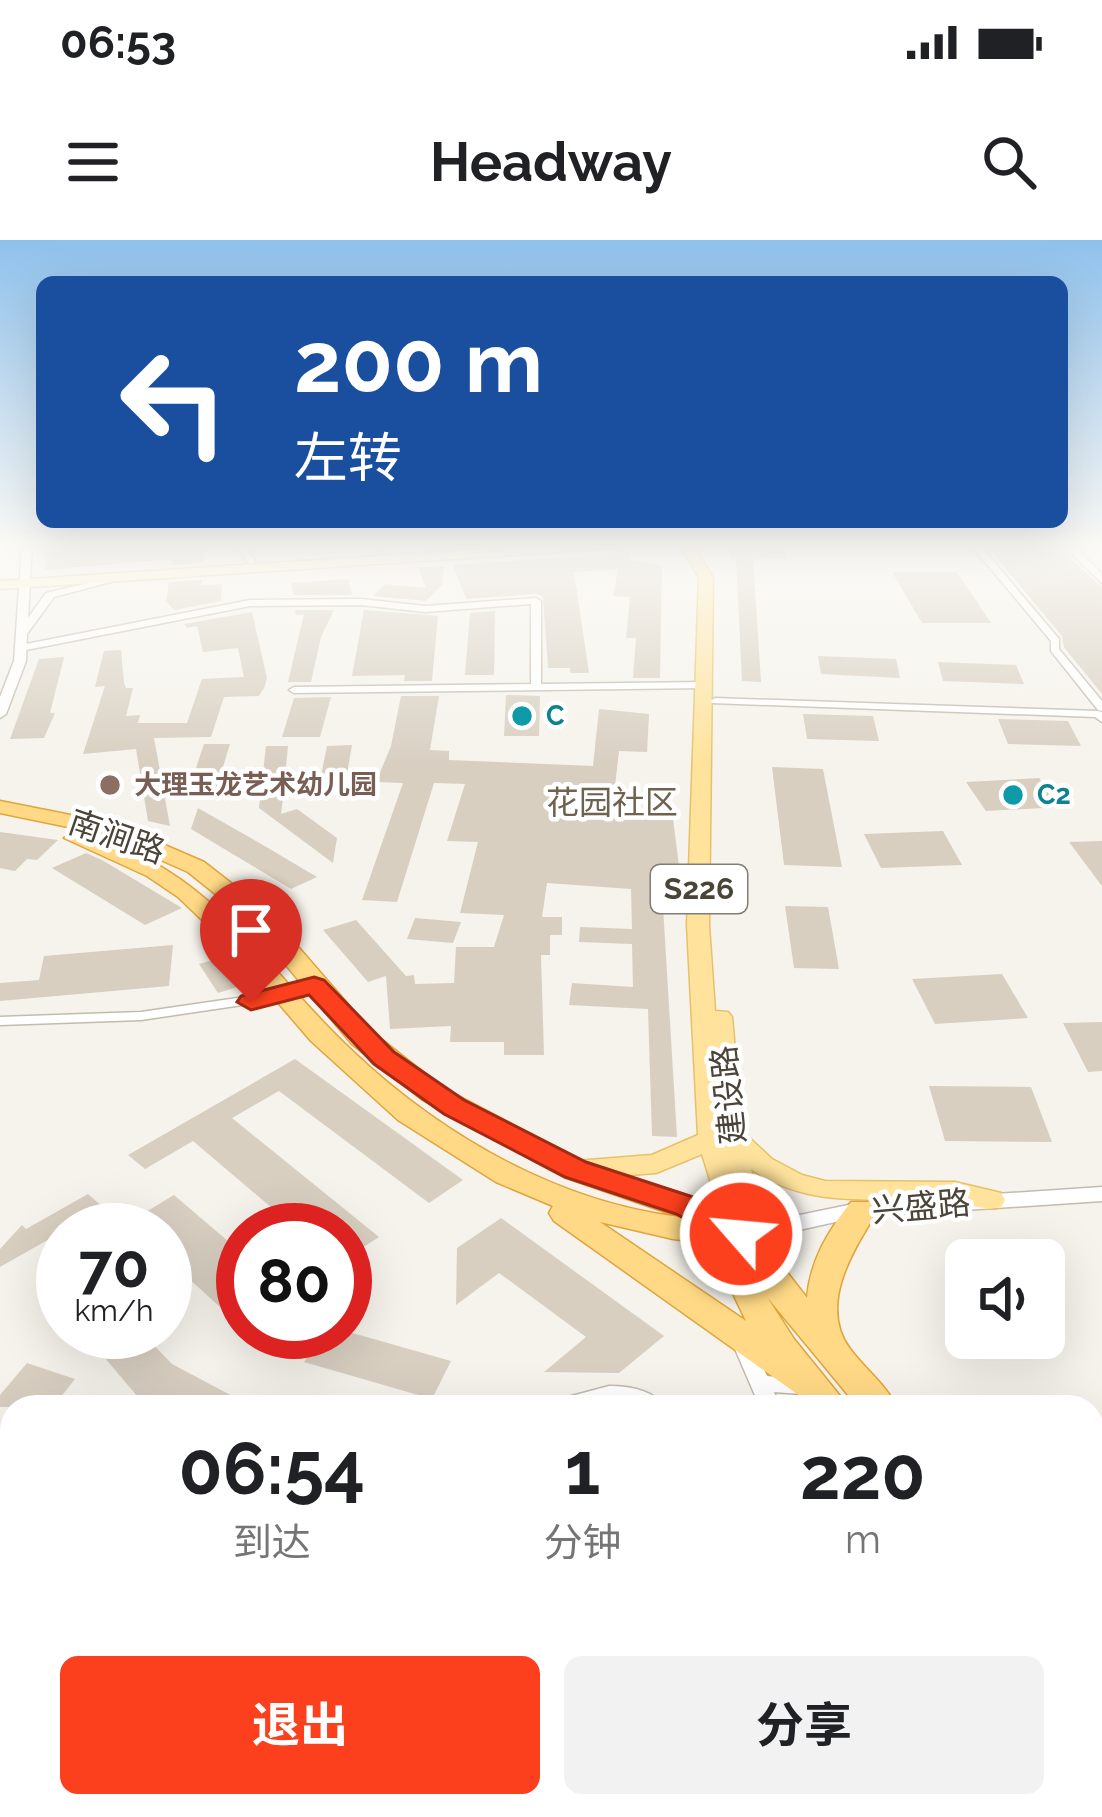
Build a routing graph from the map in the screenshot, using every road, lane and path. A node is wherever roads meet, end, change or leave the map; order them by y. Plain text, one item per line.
1 (24, 618) edge
2 (33, 618) edge
3 (165, 618) edge
4 (536, 618) edge
5 (707, 618) edge
6 (714, 618) edge
7 (1036, 618) edge
8 (22, 642) junction
9 (536, 687) junction
10 (294, 690) dead end
11 (710, 693) junction
12 (0, 714) edge
13 (1100, 714) edge
14 (0, 807) edge
15 (0, 822) edge
16 (314, 985) junction
17 (284, 994) junction
18 (0, 1021) edge
19 (720, 1136) junction
20 (575, 1170) junction
21 (506, 1174) junction
22 (1102, 1194) edge
23 (991, 1200) junction
24 (862, 1210) junction
25 (741, 1234) junction
26 (735, 1329) junction
27 (830, 1349) junction
28 (761, 1383) junction
29 (606, 1395) edge
30 (636, 1395) edge
31 (766, 1395) edge
32 (814, 1395) edge
33 (819, 1395) edge
34 (821, 1395) edge
35 (869, 1395) edge

1 - 8 street
2 - 8 street
3 - 8 street
4 - 9 street
5 - 11 main road, 建设路 / S226
6 - 11 main road, 建设路 / S226
7 - 13 street
8 - 12 street
9 - 10 street
9 - 11 street
11 - 13 street
11 - 19 main road, 建设路 / S226
14 - 16 highway, 南涧路
15 - 17 highway, 南涧路
16 - 17 highway
16 - 20 highway, 南涧路
17 - 18 street
17 - 21 highway, 南涧路
19 - 20 main road
19 - 23 main road
19 - 25 main road, 建设路 / S226
20 - 25 highway, 南涧路
21 - 25 highway, 南涧路
21 - 26 highway
22 - 23 street, 兴盛路
23 - 24 street, 兴盛路
24 - 25 street, 兴盛路
24 - 27 highway
25 - 27 highway
25 - 34 highway
26 - 28 street
26 - 33 highway
27 - 35 highway
28 - 31 street
28 - 32 street
29 - 30 street

